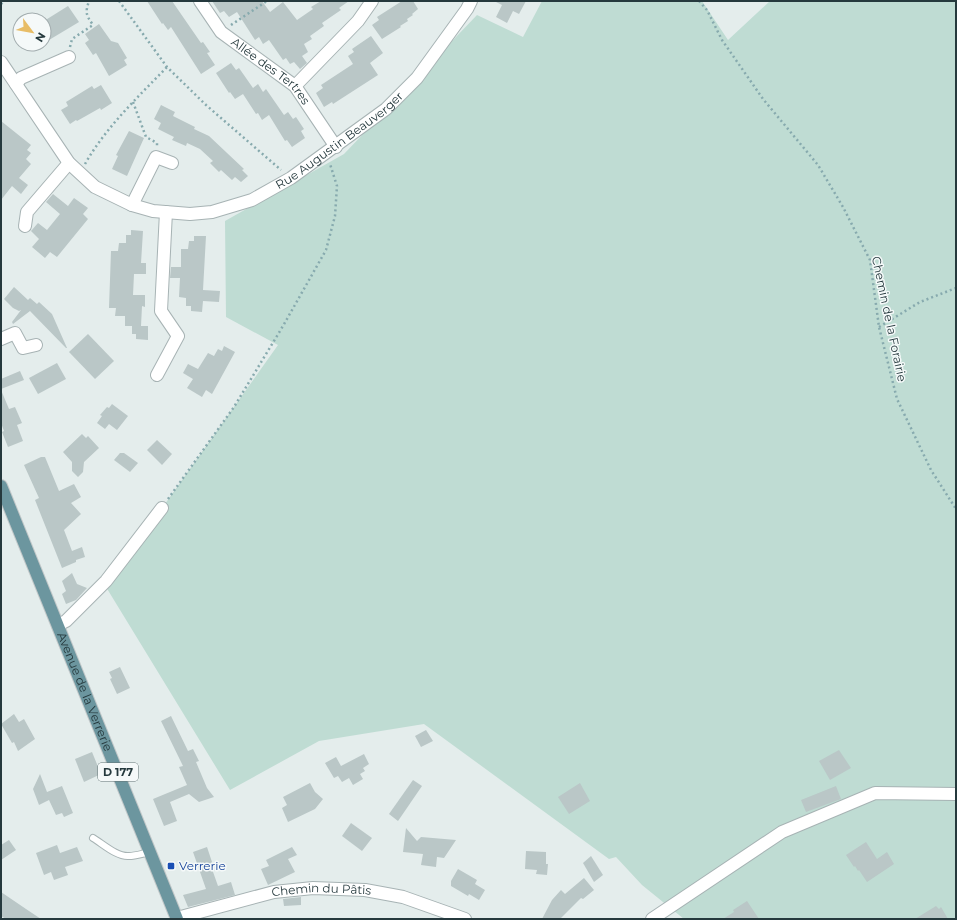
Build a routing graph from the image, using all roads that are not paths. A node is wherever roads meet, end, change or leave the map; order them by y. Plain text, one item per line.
1 (200, 1) edge
2 (372, 1) edge
3 (471, 1) edge
4 (69, 57) road end
5 (1, 62) edge
6 (16, 84) junction
7 (295, 86) junction
8 (331, 150) junction
9 (69, 162) junction
10 (172, 163) dead end
11 (132, 205) junction
12 (166, 212) junction
13 (25, 226) dead end
14 (1, 339) edge
15 (36, 345) dead end
16 (157, 376) dead end
17 (1, 486) edge
18 (162, 508) road end
19 (58, 625) junction
20 (956, 794) edge
21 (93, 838) dead end
22 (151, 852) junction
23 (177, 919) edge
24 (465, 919) edge
25 (652, 919) edge

1 - 7 street, Allée des Tertres
2 - 7 street
3 - 8 street, Rue Augustin Beauverger
4 - 6 street
5 - 6 street, Rue Augustin Beauverger
6 - 9 street, Rue Augustin Beauverger
7 - 8 street, Allée des Tertres
8 - 12 street, Rue Augustin Beauverger
9 - 11 street, Rue Augustin Beauverger
9 - 13 street
10 - 11 street
11 - 12 street, Rue Augustin Beauverger
12 - 16 street
14 - 15 street
17 - 19 main road, Avenue de la Verrerie / D 177
18 - 19 street
19 - 22 main road, Avenue de la Verrerie / D 177
20 - 25 street
21 - 22 lane
22 - 23 main road, Avenue de la Verrerie / D 177
23 - 24 street, Chemin du Pâtis

